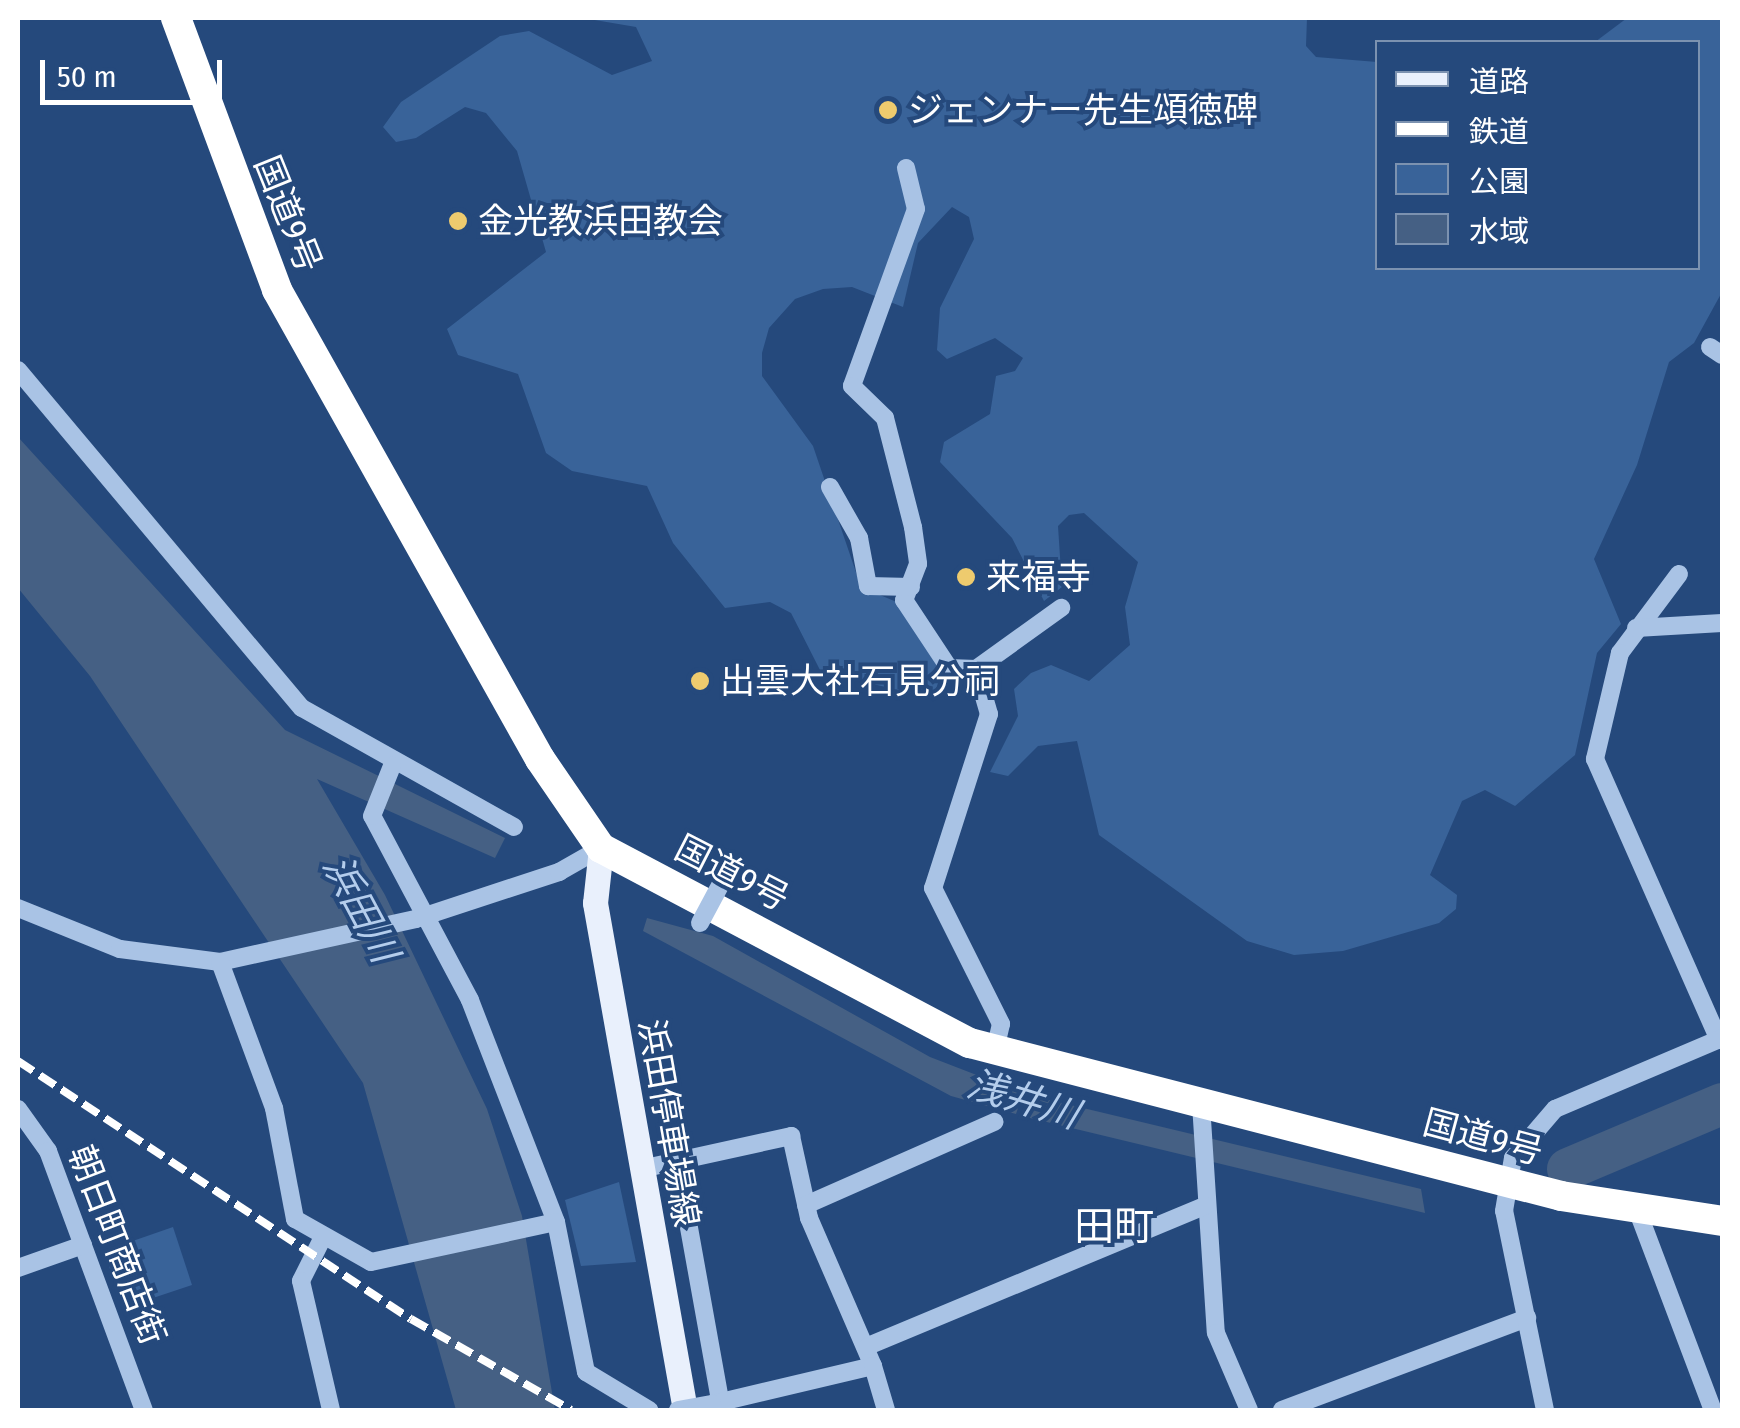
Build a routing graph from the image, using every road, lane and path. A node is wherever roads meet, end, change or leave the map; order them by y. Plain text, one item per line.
1 (176, 18) edge
2 (906, 168) dead end
3 (18, 370) edge
4 (830, 487) dead end
5 (1678, 574) dead end
6 (911, 587) junction
7 (1062, 608) dead end
8 (1722, 623) edge
9 (1636, 628) junction
10 (976, 669) junction
11 (389, 771) junction
12 (514, 827) dead end
13 (601, 848) junction
14 (724, 878) dead end
15 (18, 908) edge
16 (423, 917) junction
17 (700, 923) dead end
18 (220, 962) junction
19 (1721, 1039) edge
20 (996, 1052) junction
21 (18, 1109) edge
22 (1202, 1118) junction
23 (994, 1122) dead end
24 (677, 1161) junction
25 (642, 1169) junction
26 (1502, 1181) junction
27 (806, 1205) junction
28 (1205, 1206) junction
29 (1638, 1212) junction
30 (1722, 1221) edge
31 (550, 1224) junction
32 (323, 1237) junction
33 (83, 1245) junction
34 (18, 1268) edge
35 (1527, 1318) junction
36 (868, 1346) junction
37 (873, 1366) junction
38 (716, 1403) junction
39 (144, 1410) edge
40 (331, 1410) edge
41 (649, 1410) edge
42 (681, 1410) edge
43 (886, 1410) edge
44 (1249, 1410) edge
45 (1282, 1410) edge
46 (1545, 1410) edge
47 (1713, 1410) edge

1 - 13 highway, 国道9号
2 - 6 street
3 - 11 street
4 - 6 street
5 - 9 street
6 - 10 street
7 - 10 street
8 - 9 street
9 - 19 street
10 - 20 street
11 - 12 street
11 - 16 street
13 - 16 street
13 - 20 highway, 国道9号
13 - 25 main road, 浜田停車場線
14 - 17 street, bridge
15 - 18 street
16 - 18 street
16 - 31 street
18 - 32 street
19 - 26 street
20 - 22 highway, 国道9号
21 - 33 street, 朝日町商店街
22 - 26 highway, 国道9号
22 - 28 street
23 - 27 street
24 - 25 street
24 - 27 street
24 - 38 street
25 - 42 main road, 浜田停車場線
26 - 29 highway, 国道9号
26 - 35 street
27 - 36 street
28 - 36 street
28 - 44 street
29 - 30 highway, 国道9号
29 - 47 street
31 - 32 street
31 - 41 street
32 - 40 street
33 - 34 street
33 - 39 street, 朝日町商店街
35 - 45 street
35 - 46 street
36 - 37 street
37 - 38 street
37 - 43 street
38 - 42 street, bridge

